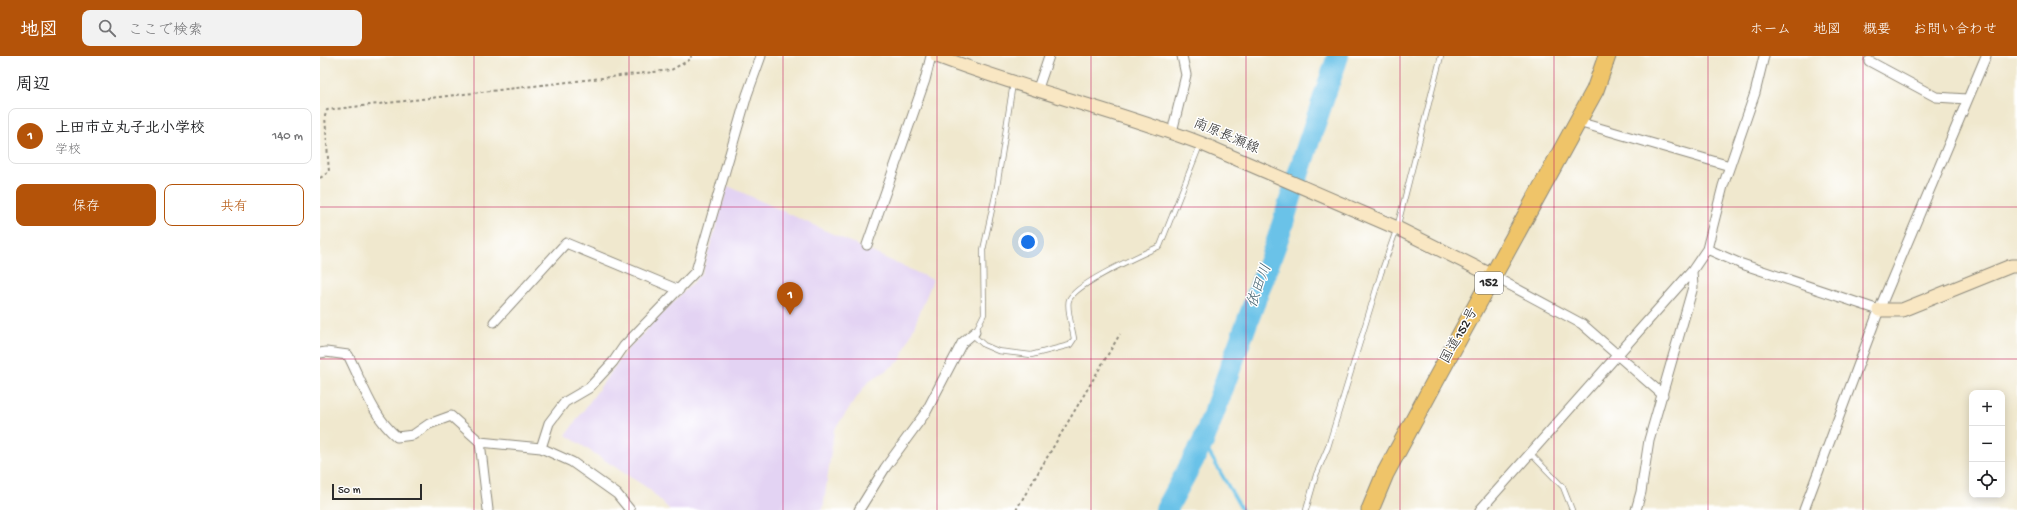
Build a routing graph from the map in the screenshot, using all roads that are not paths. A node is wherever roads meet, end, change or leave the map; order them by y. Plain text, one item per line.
1 (761, 56) edge
2 (931, 56) edge
3 (937, 56) edge
4 (1049, 56) edge
5 (1182, 56) edge
6 (1442, 56) edge
7 (1607, 56) edge
8 (1764, 56) edge
9 (1986, 56) edge
10 (1869, 61) dead end
11 (1013, 83) junction
12 (1037, 91) junction
13 (1967, 99) junction
14 (1578, 122) junction
15 (1172, 132) junction
16 (1200, 143) junction
17 (1730, 166) junction
18 (1397, 228) junction
19 (867, 245) dead end
20 (1707, 249) junction
21 (2017, 266) edge
22 (1692, 271) junction
23 (1493, 276) junction
24 (679, 290) junction
25 (1879, 310) junction
26 (494, 322) dead end
27 (975, 332) junction
28 (320, 353) edge
29 (1617, 356) junction
30 (1663, 395) junction
31 (480, 442) junction
32 (541, 448) junction
33 (1530, 453) junction
34 (488, 510) edge
35 (630, 510) edge
36 (859, 510) edge
37 (1306, 510) edge
38 (1370, 510) edge
39 (1480, 510) edge
40 (1572, 510) edge
41 (1636, 510) edge
42 (1804, 510) edge

1 - 24 street
2 - 19 street
3 - 11 main road, 南原長瀬線
4 - 12 street
5 - 15 street
6 - 18 lane
7 - 14 highway, 国道152号 / 152
8 - 17 street
9 - 13 street
10 - 13 street
11 - 12 main road, 南原長瀬線
11 - 27 lane
12 - 15 main road, 南原長瀬線
13 - 25 street
14 - 17 street
14 - 23 highway, 国道152号 / 152
15 - 16 main road, 南原長瀬線
16 - 18 main road, 南原長瀬線
16 - 27 lane
17 - 20 street
18 - 23 main road, 南原長瀬線
18 - 37 lane
20 - 22 street
20 - 25 street
21 - 25 main road
22 - 29 street
22 - 30 street
23 - 29 street
23 - 38 highway, 国道152号 / 152
24 - 26 street
24 - 32 street
25 - 42 street
27 - 36 street
28 - 31 street
29 - 30 street
29 - 33 street
30 - 41 street
31 - 32 street
31 - 34 street
32 - 35 street
33 - 39 street
33 - 40 lane

